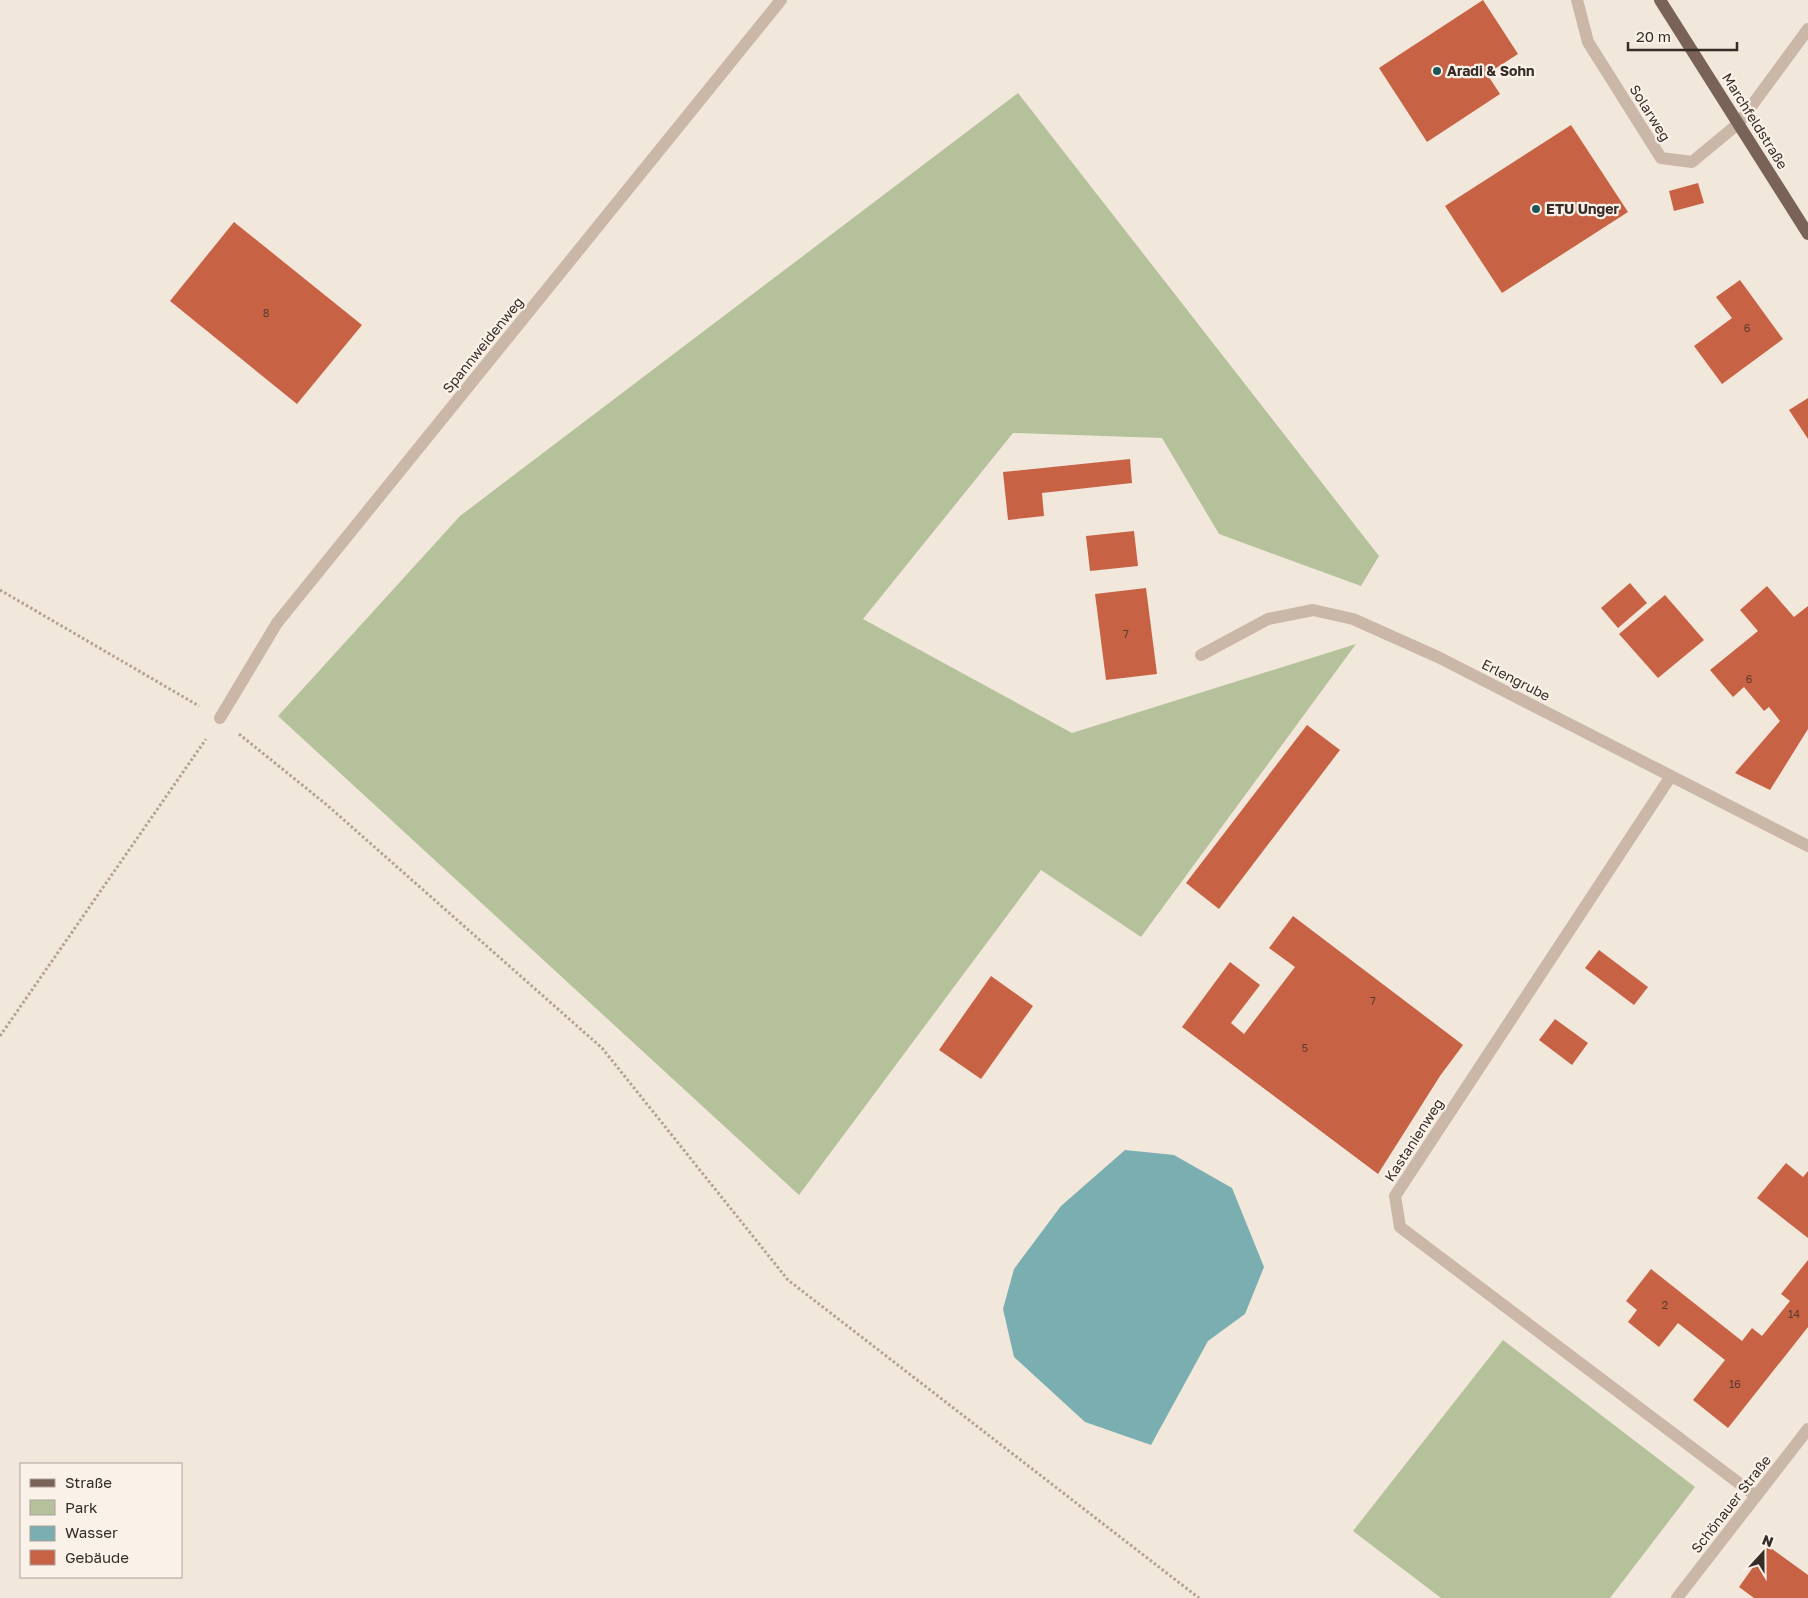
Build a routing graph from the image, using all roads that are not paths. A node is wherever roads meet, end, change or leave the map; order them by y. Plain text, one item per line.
1 (781, 0) edge
2 (1577, 0) edge
3 (1660, 0) edge
4 (1808, 29) edge
5 (1738, 123) junction
6 (1808, 234) edge
7 (1201, 655) dead end
8 (220, 718) road end
9 (1671, 776) junction
10 (1808, 846) edge
11 (1808, 1429) edge
12 (1756, 1496) junction
13 (1677, 1598) edge

1 - 8 street, Spannweidenweg
2 - 5 street, Solarweg
3 - 5 main road, Marchfeldstraße
4 - 5 street
5 - 6 main road, Marchfeldstraße
7 - 9 street, Erlengrube
9 - 10 street, Erlengrube
9 - 12 street, Kastanienweg
11 - 12 street, Schönauer Straße
12 - 13 street, Schönauer Straße

